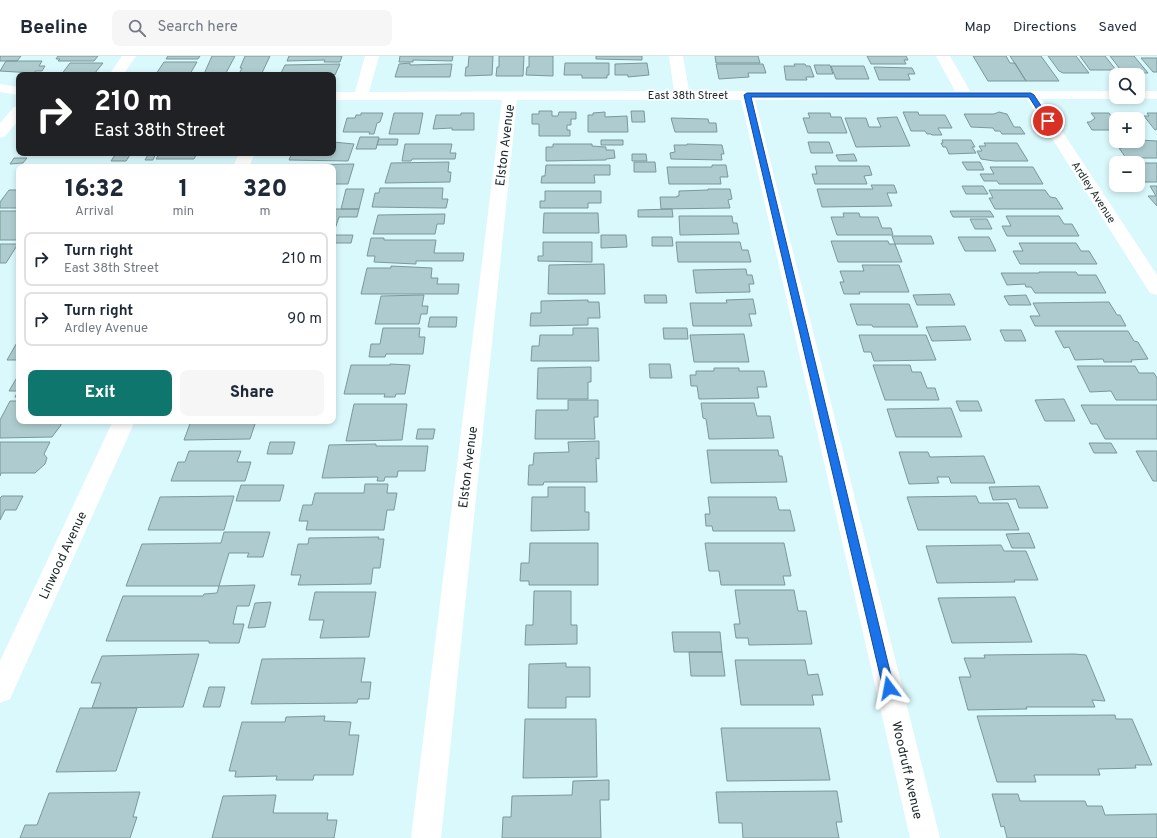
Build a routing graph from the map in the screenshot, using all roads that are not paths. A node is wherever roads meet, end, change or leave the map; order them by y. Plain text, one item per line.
1 (129, 56) edge
2 (372, 56) edge
3 (676, 56) edge
4 (943, 56) edge
5 (118, 72) edge
6 (0, 88) edge
7 (16, 91) edge
8 (682, 95) junction
9 (747, 95) junction
10 (966, 95) junction
11 (1031, 95) junction
12 (1109, 95) edge
13 (1145, 95) edge
14 (1157, 95) edge
15 (336, 96) edge
16 (361, 96) junction
17 (510, 96) junction
18 (16, 114) edge
19 (0, 134) edge
20 (1157, 289) edge
21 (123, 424) edge
22 (0, 690) edge
23 (426, 838) edge
24 (924, 838) edge

1 - 5 street
2 - 16 street
3 - 8 street
4 - 10 street
6 - 7 street
8 - 9 street, East 38th Street
8 - 17 street, East 38th Street
9 - 10 street, East 38th Street
9 - 24 street, Woodruff Avenue
10 - 11 street, East 38th Street
11 - 12 street, East 38th Street
11 - 20 street, Ardley Avenue
13 - 14 street
15 - 16 street, East 38th Street
16 - 17 street, East 38th Street
17 - 23 street, Elston Avenue
18 - 19 street
21 - 22 street, Linwood Avenue

